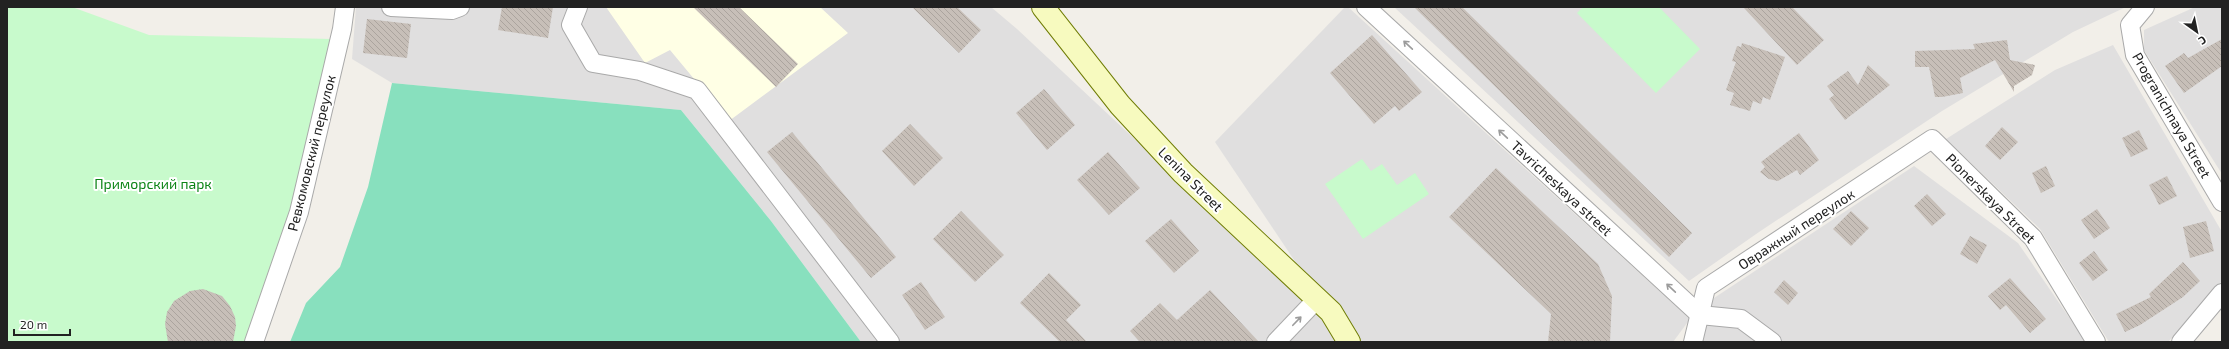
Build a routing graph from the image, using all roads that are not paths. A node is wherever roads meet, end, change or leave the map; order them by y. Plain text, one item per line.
1 (344, 7) edge
2 (391, 7) edge
3 (460, 7) edge
4 (578, 7) edge
5 (1366, 7) edge
6 (2145, 7) edge
7 (1042, 8) edge
8 (1932, 139) joint
9 (2222, 202) edge
10 (2222, 293) edge
11 (1317, 299) junction
12 (1700, 315) junction
13 (254, 342) edge
14 (890, 342) edge
15 (1276, 342) edge
16 (1349, 342) edge
17 (1693, 342) edge
18 (1772, 342) edge
19 (2096, 342) edge
20 (2181, 342) edge

1 - 13 street, Ревкомовский переулок
2 - 3 street
4 - 14 street
12 -> 5 street, Tavricheskaya street
6 - 9 street, Progranichnaya Street
7 - 11 main road, Lenina Street
8 - 12 street, Овражный переулок
8 - 19 street, Pionerskaya Street
10 - 20 street
15 -> 11 street
11 - 16 main road, Lenina Street
12 - 17 street, Овражный переулок
12 - 18 street

